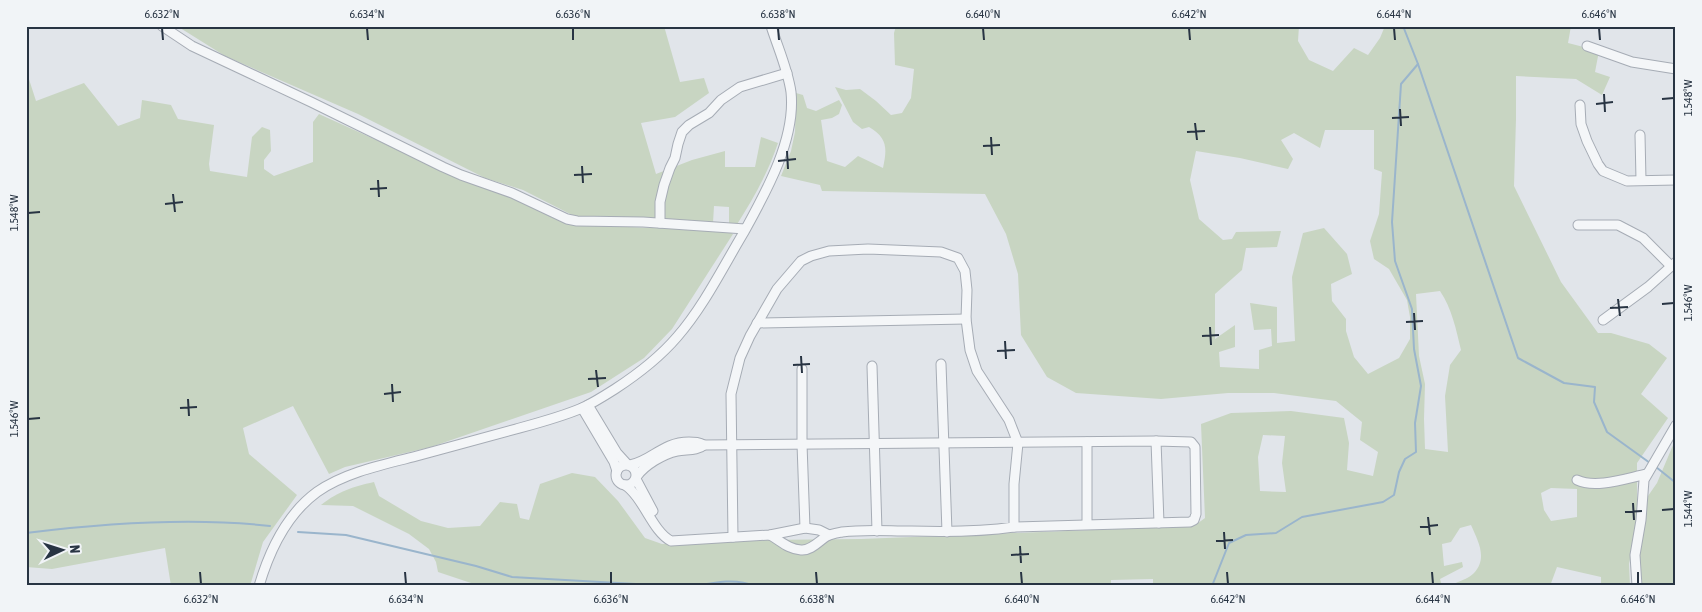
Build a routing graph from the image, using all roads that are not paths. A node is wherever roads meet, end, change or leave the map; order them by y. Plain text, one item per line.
1 (162, 26) edge
2 (771, 26) edge
3 (1587, 46) dead end
4 (1676, 69) edge
5 (787, 73) junction
6 (1580, 105) dead end
7 (1640, 135) dead end
8 (1641, 180) junction
9 (1676, 180) edge
10 (660, 224) junction
11 (1578, 225) dead end
12 (746, 229) junction
13 (1673, 264) edge
14 (966, 319) junction
15 (1603, 320) dead end
16 (757, 323) junction
17 (941, 364) dead end
18 (872, 366) dead end
19 (802, 369) dead end
20 (585, 406) junction
21 (1676, 425) edge
22 (1156, 441) junction
23 (1087, 442) junction
24 (875, 443) junction
25 (943, 443) junction
26 (1018, 443) junction
27 (802, 444) junction
28 (733, 445) junction
29 (660, 453) junction
30 (628, 465) junction
31 (616, 471) junction
32 (1648, 472) junction
33 (636, 477) junction
34 (1577, 480) dead end
35 (626, 485) junction
36 (1159, 523) junction
37 (1087, 524) junction
38 (1014, 527) junction
39 (659, 528) junction
40 (805, 528) junction
41 (877, 531) junction
42 (947, 532) junction
43 (770, 535) junction
44 (829, 535) junction
45 (733, 538) junction
46 (259, 586) edge
47 (1636, 586) edge

1 - 10 street
2 - 5 street
3 - 4 street
5 - 10 street
5 - 12 street
6 - 8 street
7 - 8 street
8 - 9 street
10 - 12 street
11 - 13 street
12 - 20 street
13 - 15 street
14 - 16 street
14 - 16 street
14 - 26 street
16 - 28 street
17 - 25 street
18 - 24 street
19 - 27 street
20 - 30 street
20 - 31 street
20 - 46 street
21 - 32 street
22 - 23 street
22 - 36 street
22 - 36 street
23 - 26 street
23 - 37 street
24 - 25 street
24 - 27 street
24 - 41 street
25 - 26 street
25 - 42 street
26 - 38 street
27 - 28 street
27 - 40 street
28 - 29 street
28 - 45 street
29 - 30 street
29 - 33 street
30 - 31 street
30 - 33 street
31 - 35 street
32 - 34 street
32 - 47 street
33 - 35 street
33 - 39 street
35 - 39 street
36 - 37 street
37 - 38 street
38 - 42 street
39 - 45 street
40 - 43 street
40 - 44 street
41 - 42 street
41 - 44 street
43 - 44 street
43 - 45 street

